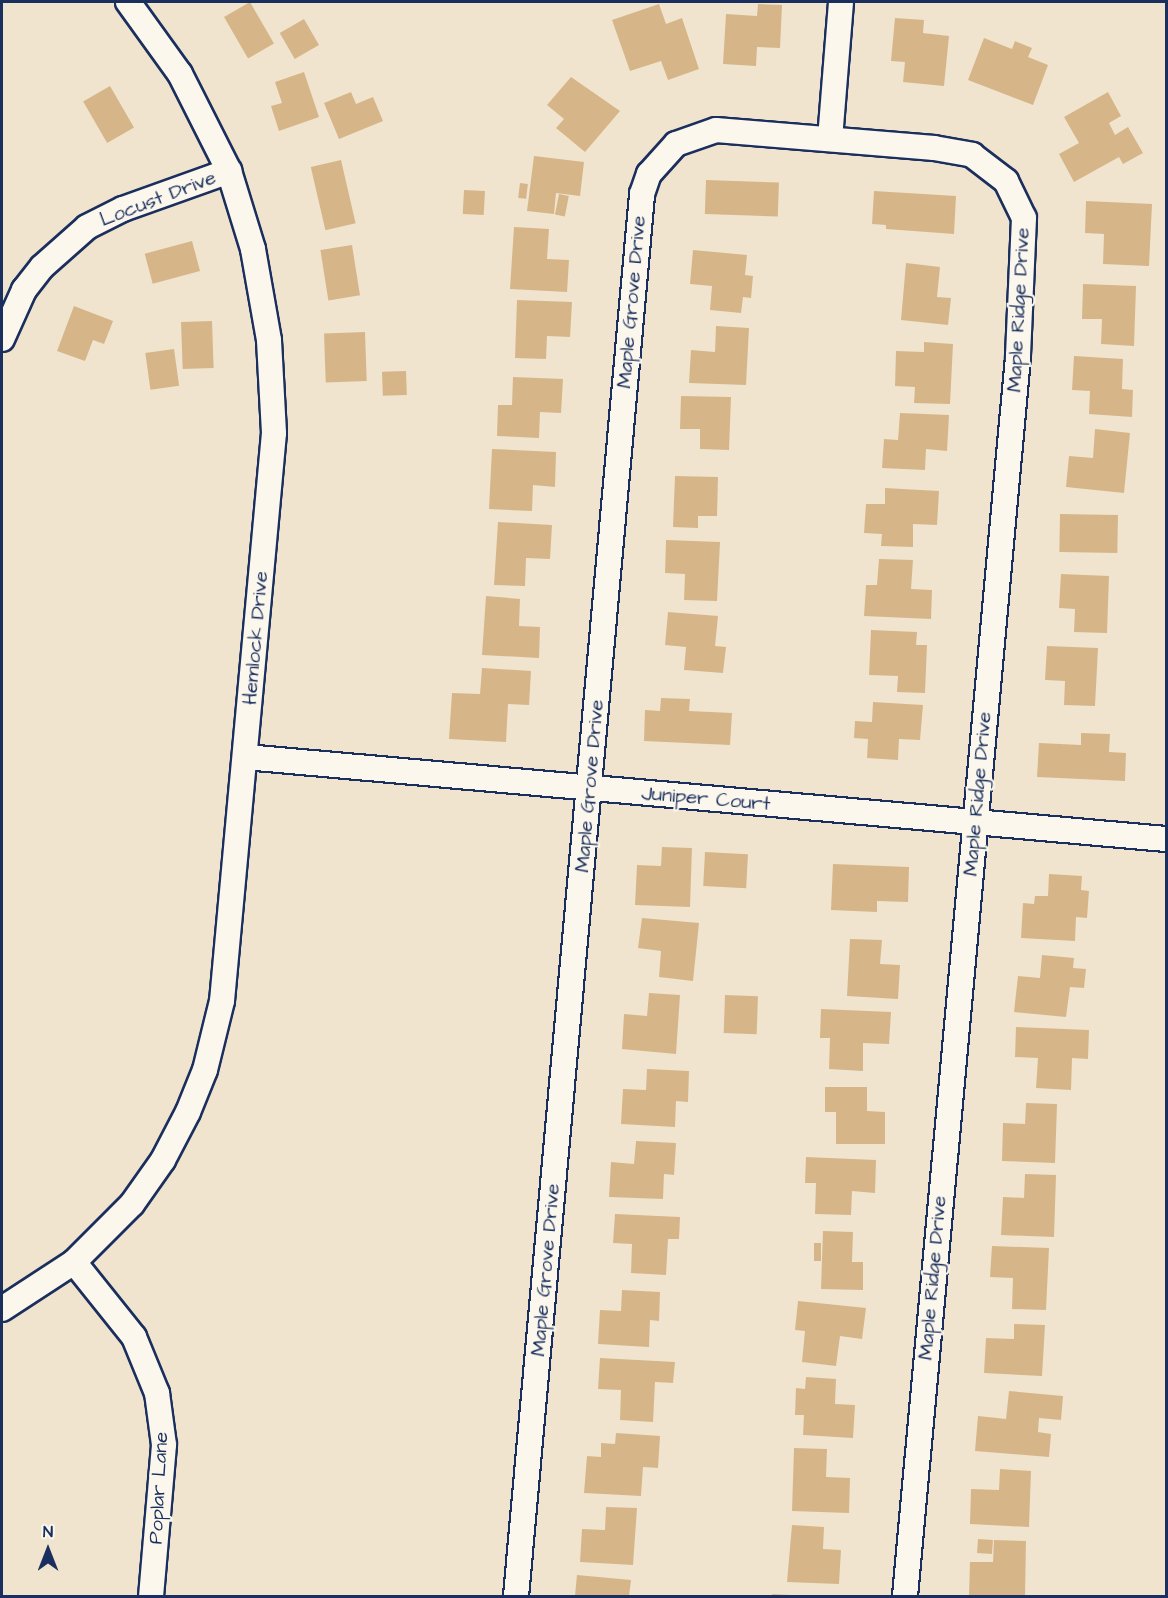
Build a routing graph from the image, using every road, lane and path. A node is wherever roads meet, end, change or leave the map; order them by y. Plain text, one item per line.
1 (128, 2) edge
2 (841, 2) edge
3 (830, 139) junction
4 (229, 171) junction
5 (2, 339) edge
6 (245, 757) junction
7 (590, 788) junction
8 (975, 823) junction
9 (1167, 839) edge
10 (74, 1262) junction
11 (2, 1309) edge
12 (152, 1596) edge
13 (516, 1596) edge
14 (905, 1596) edge

1 - 4 street, Hemlock Drive
2 - 3 street
3 - 7 street, Maple Grove Drive
3 - 8 street, Maple Ridge Drive
4 - 5 street, Locust Drive
4 - 6 street, Hemlock Drive
6 - 7 street, Juniper Court
6 - 10 street, Hemlock Drive
7 - 8 street, Juniper Court
7 - 13 street, Maple Grove Drive
8 - 9 street, Juniper Court
8 - 14 street, Maple Ridge Drive
10 - 11 street, Hemlock Drive
10 - 12 street, Poplar Lane

